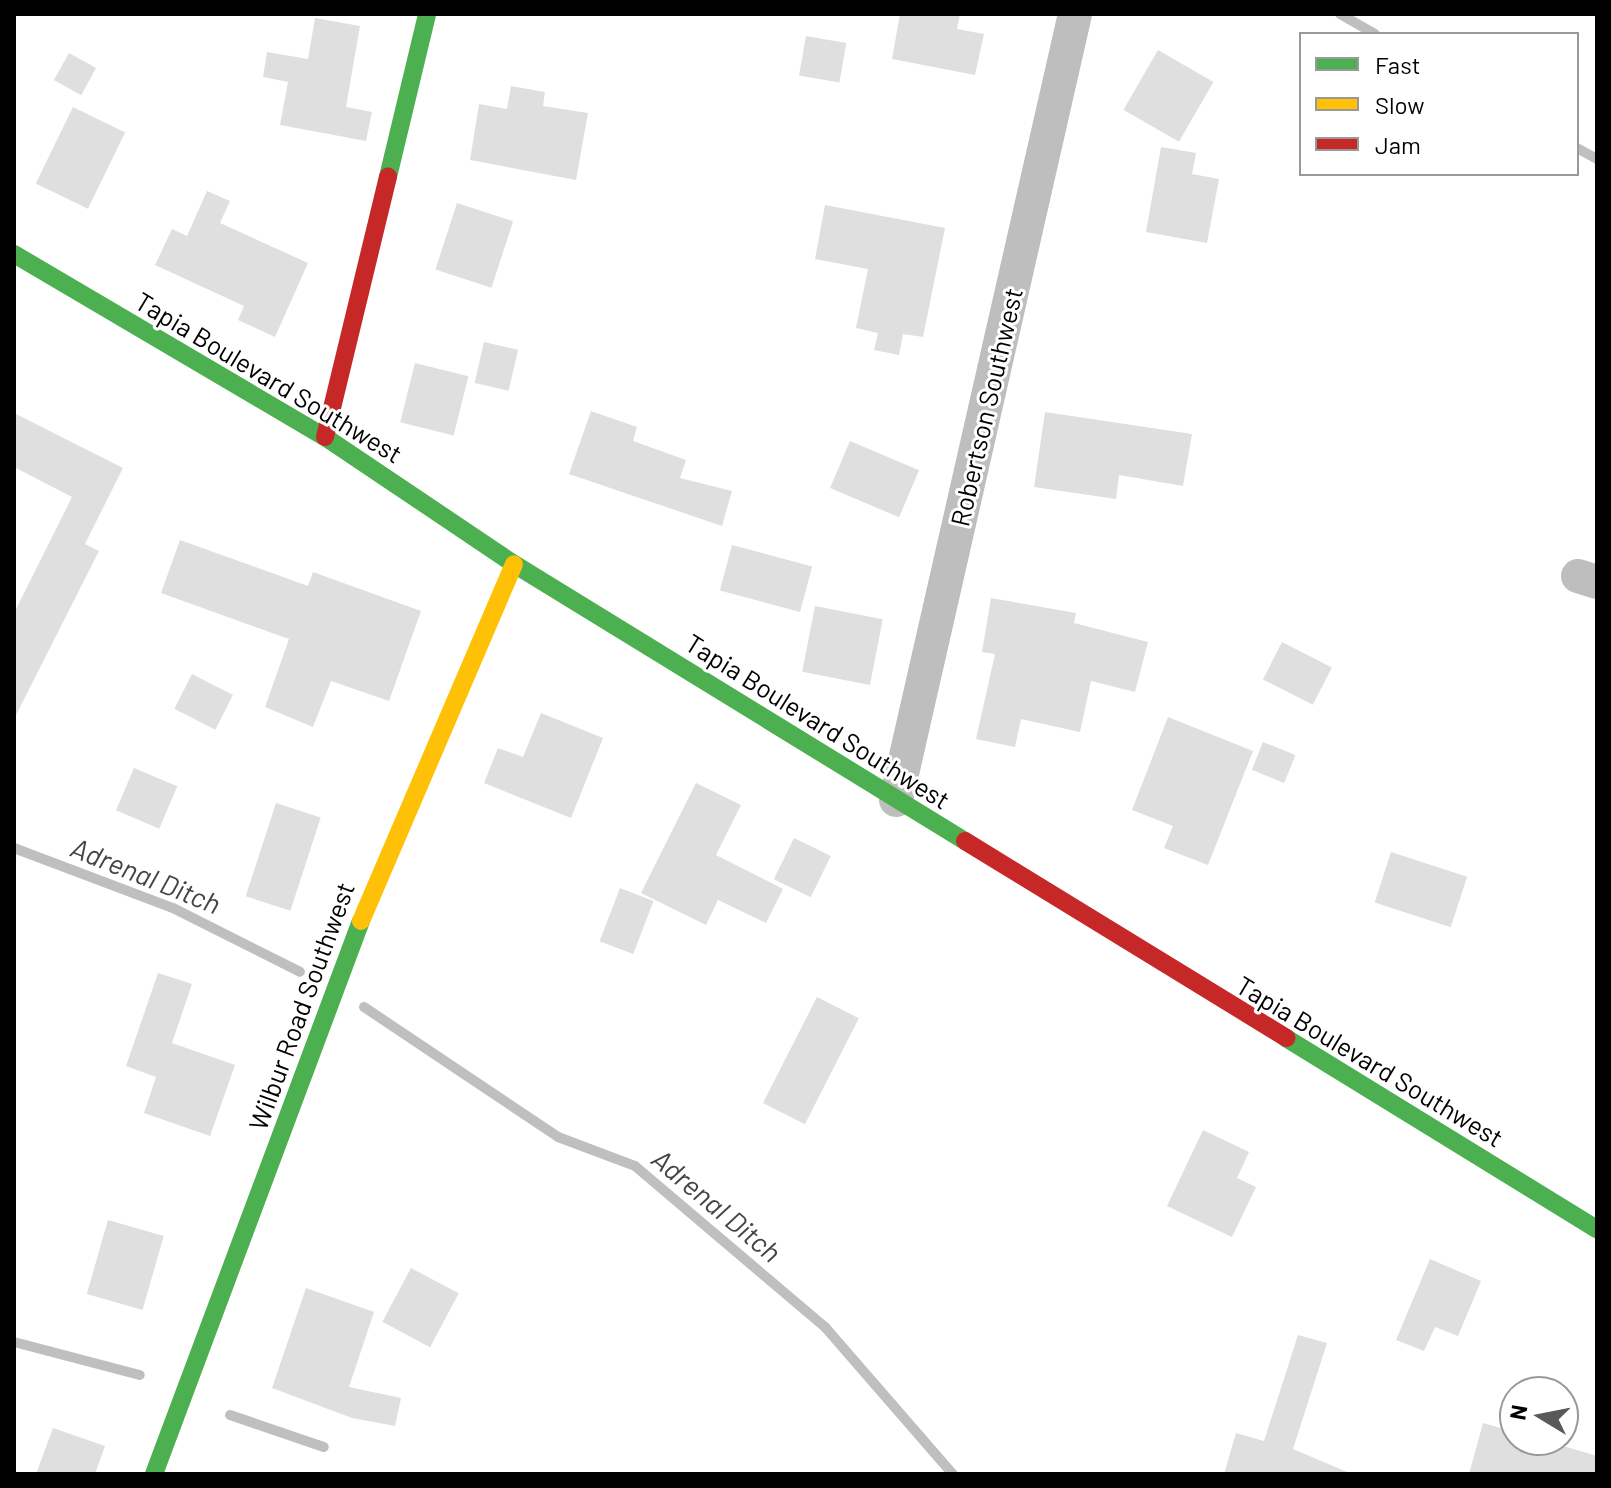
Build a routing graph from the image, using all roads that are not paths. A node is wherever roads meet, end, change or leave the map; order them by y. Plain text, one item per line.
1 (427, 14) edge
2 (1075, 14) edge
3 (14, 254) edge
4 (325, 437) junction
5 (514, 564) junction
6 (896, 800) junction
7 (1597, 1229) edge
8 (154, 1474) edge

1 - 4 street
2 - 6 street, Robertson Southwest
3 - 4 street, Tapia Boulevard Southwest
4 - 5 street, Tapia Boulevard Southwest
5 - 6 street, Tapia Boulevard Southwest
5 - 8 street, Wilbur Road Southwest
6 - 7 street, Tapia Boulevard Southwest

